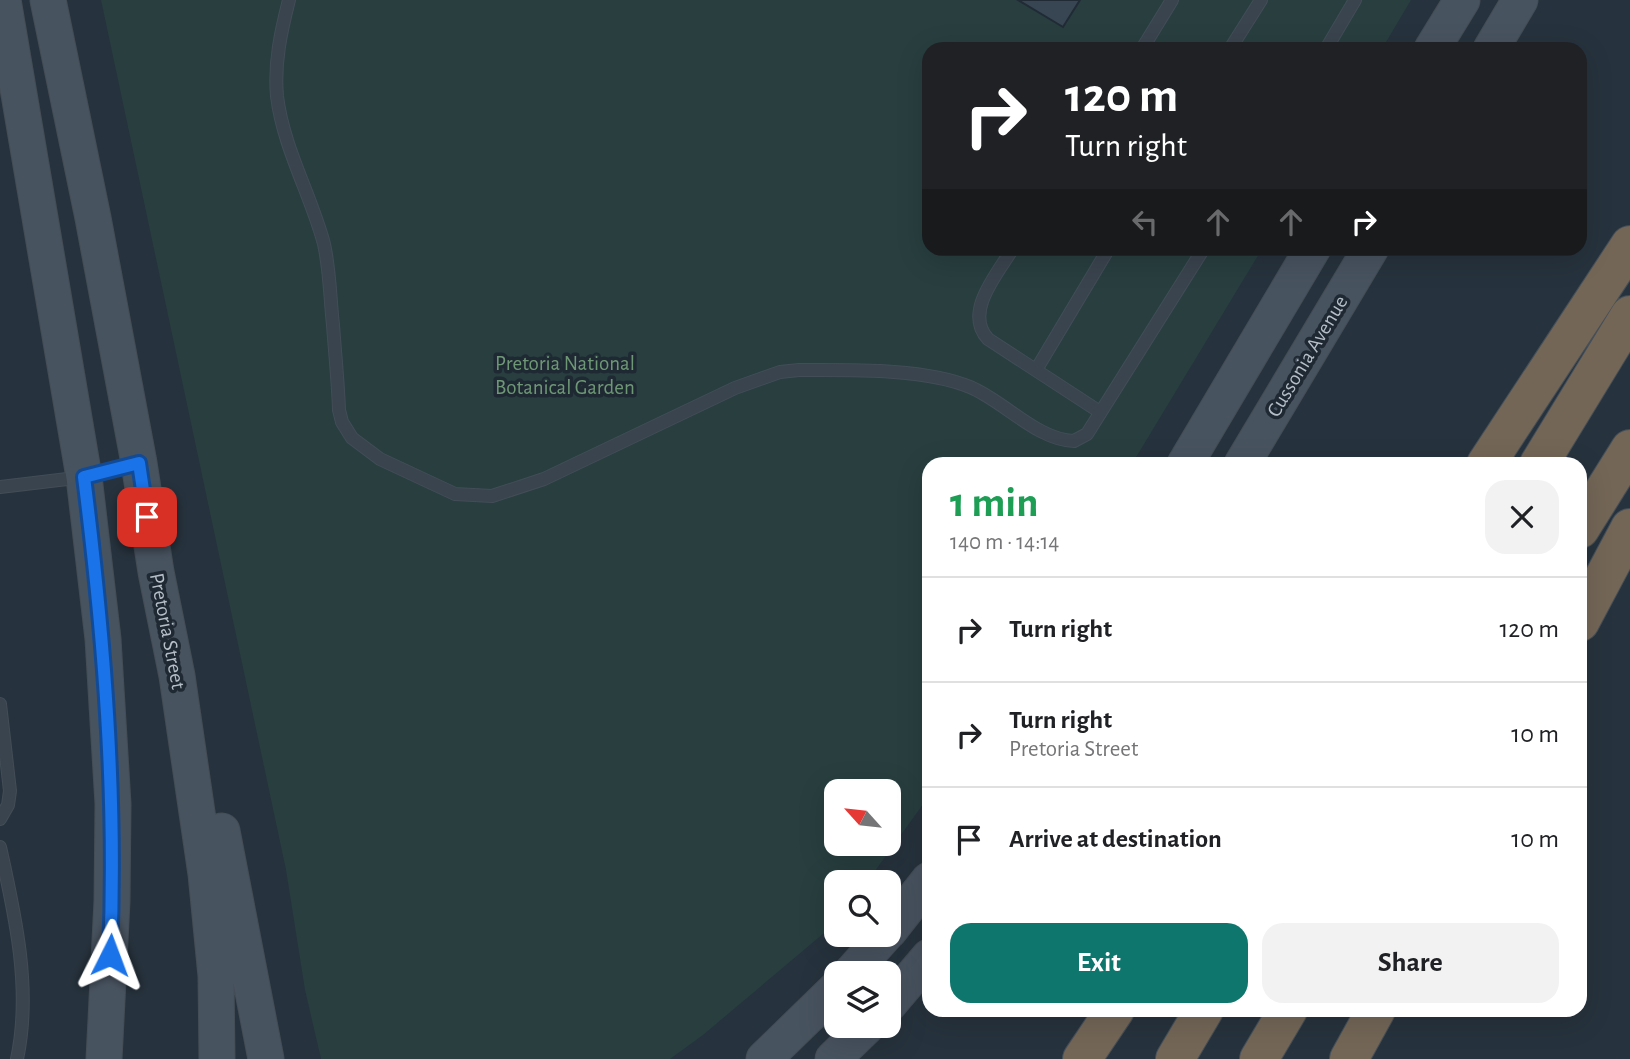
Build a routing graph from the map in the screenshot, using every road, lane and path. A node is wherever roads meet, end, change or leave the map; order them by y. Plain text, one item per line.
1 (3, 0) edge
2 (48, 0) edge
3 (289, 0) edge
4 (1172, 0) edge
5 (1261, 0) edge
6 (1355, 0) edge
7 (1462, 0) edge
8 (1520, 0) edge
9 (1146, 42) edge
10 (1234, 42) edge
11 (1330, 42) edge
12 (1436, 42) edge
13 (1495, 42) edge
14 (1630, 245) edge
15 (1008, 256) edge
16 (1104, 256) edge
17 (1199, 256) edge
18 (1308, 256) edge
19 (1366, 256) edge
20 (1630, 315) edge
21 (1036, 370) junction
22 (1100, 412) junction
23 (1630, 449) edge
24 (1189, 457) edge
25 (1246, 457) edge
26 (1491, 457) edge
27 (1543, 457) edge
28 (139, 463) junction
29 (84, 477) junction
30 (0, 488) edge
31 (1587, 518) edge
32 (1630, 528) edge
33 (1587, 609) edge
34 (177, 676) junction
35 (0, 704) edge
36 (0, 819) edge
37 (0, 847) edge
38 (922, 889) edge
39 (901, 916) edge
40 (875, 947) edge
41 (862, 961) edge
42 (922, 965) edge
43 (901, 990) edge
44 (824, 1001) edge
45 (1110, 1017) edge
46 (1129, 1017) edge
47 (1200, 1017) edge
48 (1284, 1017) edge
49 (1372, 1017) edge
50 (855, 1038) edge
51 (16, 1059) edge
52 (104, 1059) edge
53 (217, 1059) edge
54 (266, 1059) edge
55 (764, 1059) edge
56 (833, 1059) edge
57 (1082, 1059) edge
58 (1103, 1059) edge
59 (1175, 1059) edge
60 (1259, 1059) edge
61 (1349, 1059) edge

1 - 29 main road
2 - 28 main road, Pretoria Street
3 - 22 lane
4 - 9 lane
5 - 10 lane
6 - 11 lane
7 - 12 main road
8 - 13 main road
14 - 26 highway
15 - 21 lane
16 - 21 lane
17 - 22 lane
18 - 24 main road
19 - 25 main road, Cussonia Avenue
20 - 27 highway
21 - 22 lane
23 - 31 highway
28 - 29 lane
28 - 34 main road, Pretoria Street
29 - 30 lane
29 - 52 main road
32 - 33 highway
34 - 53 main road, Pretoria Street
34 - 54 main road
35 - 36 lane
37 - 51 lane
38 - 39 main road
40 - 41 main road
42 - 43 main road
44 - 55 main road
45 - 57 highway
46 - 58 highway
47 - 59 highway
48 - 60 highway
49 - 61 highway
50 - 56 main road

